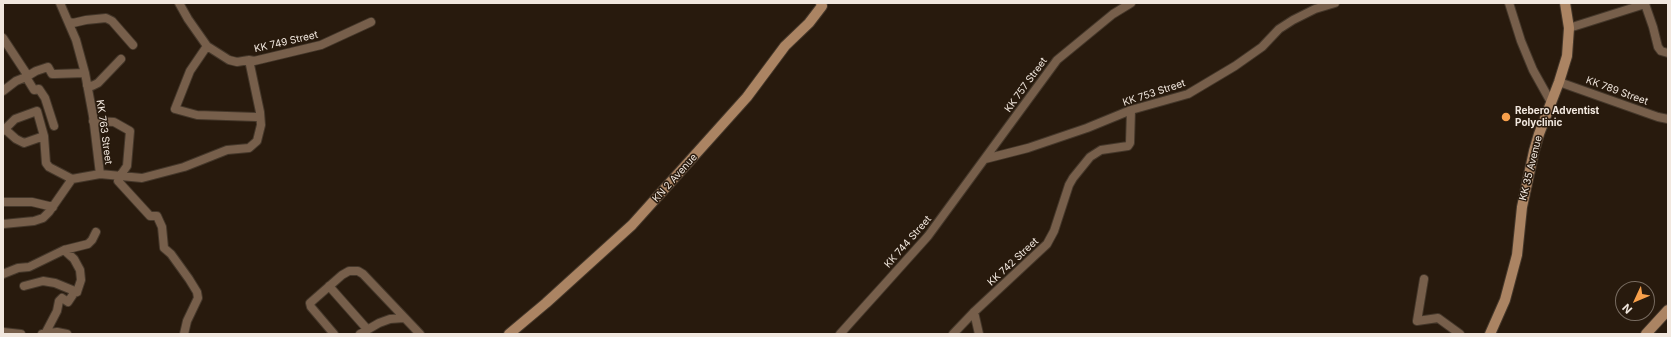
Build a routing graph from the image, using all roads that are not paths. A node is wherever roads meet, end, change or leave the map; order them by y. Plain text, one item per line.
1 (60, 3) edge
2 (179, 3) edge
3 (822, 3) edge
4 (1131, 3) edge
5 (1509, 3) edge
6 (1565, 3) edge
7 (1328, 4) edge
8 (1644, 4) edge
9 (69, 22) junction
10 (371, 22) dead end
11 (1569, 28) junction
12 (3, 38) edge
13 (133, 45) dead end
14 (207, 46) junction
15 (1668, 53) edge
16 (121, 59) dead end
17 (249, 60) junction
18 (85, 73) junction
19 (27, 77) junction
20 (1559, 82) junction
21 (88, 85) junction
22 (3, 91) edge
23 (1552, 104) junction
24 (1131, 110) junction
25 (256, 117) dead end
26 (1668, 119) edge
27 (94, 121) junction
28 (54, 126) dead end
29 (4, 130) edge
30 (44, 136) junction
31 (985, 159) junction
32 (100, 174) junction
33 (120, 176) junction
34 (72, 179) junction
35 (3, 202) edge
36 (53, 207) junction
37 (3, 224) edge
38 (96, 232) dead end
39 (64, 250) junction
40 (3, 274) edge
41 (1424, 279) dead end
42 (24, 286) dead end
43 (329, 286) junction
44 (77, 292) junction
45 (1668, 310) edge
46 (974, 312) junction
47 (404, 318) junction
48 (363, 331) edge
49 (3, 332) edge
50 (44, 333) edge
51 (21, 334) edge
52 (67, 334) edge
53 (184, 334) edge
54 (334, 334) edge
55 (420, 334) edge
56 (509, 334) edge
57 (840, 334) edge
58 (953, 334) edge
59 (979, 334) edge
60 (1460, 334) edge
61 (1490, 334) edge
62 (1646, 334) edge

1 - 9 street, KK 763 Street
2 - 14 street, KK 749 Street
3 - 56 street, KN 2 Avenue
4 - 31 street, KK 757 Street
5 - 23 street
6 - 11 street, KK 35 Avenue
7 - 24 street, KK 753 Street
8 - 11 street
8 - 15 street
9 - 13 street
9 - 18 street, KK 763 Street
10 - 17 street, KK 749 Street
11 - 20 street, KK 35 Avenue
12 - 19 street
14 - 17 street, KK 749 Street
14 - 25 street
16 - 21 street
17 - 33 street
18 - 19 street
18 - 21 street, KK 763 Street
19 - 22 street
19 - 28 street
20 - 23 street, KK 35 Avenue
20 - 26 street, KK 789 Street
21 - 27 street, KK 763 Street
23 - 61 street, KK 35 Avenue
24 - 31 street, KK 753 Street
24 - 46 street, KK 742 Street
27 - 32 street, KK 763 Street
27 - 33 street
29 - 30 street
29 - 30 street
30 - 34 street
31 - 57 street, KK 744 Street
32 - 33 street
32 - 34 street, KK 763 Street
33 - 53 street
34 - 36 street
35 - 36 street
36 - 37 street
38 - 39 street
39 - 40 street
39 - 44 street
41 - 60 street
42 - 44 street
43 - 47 street
43 - 48 street
43 - 54 street
44 - 50 street
45 - 62 street
46 - 58 street, KK 742 Street
46 - 59 street
47 - 48 street
47 - 55 street
49 - 51 street
50 - 52 street

